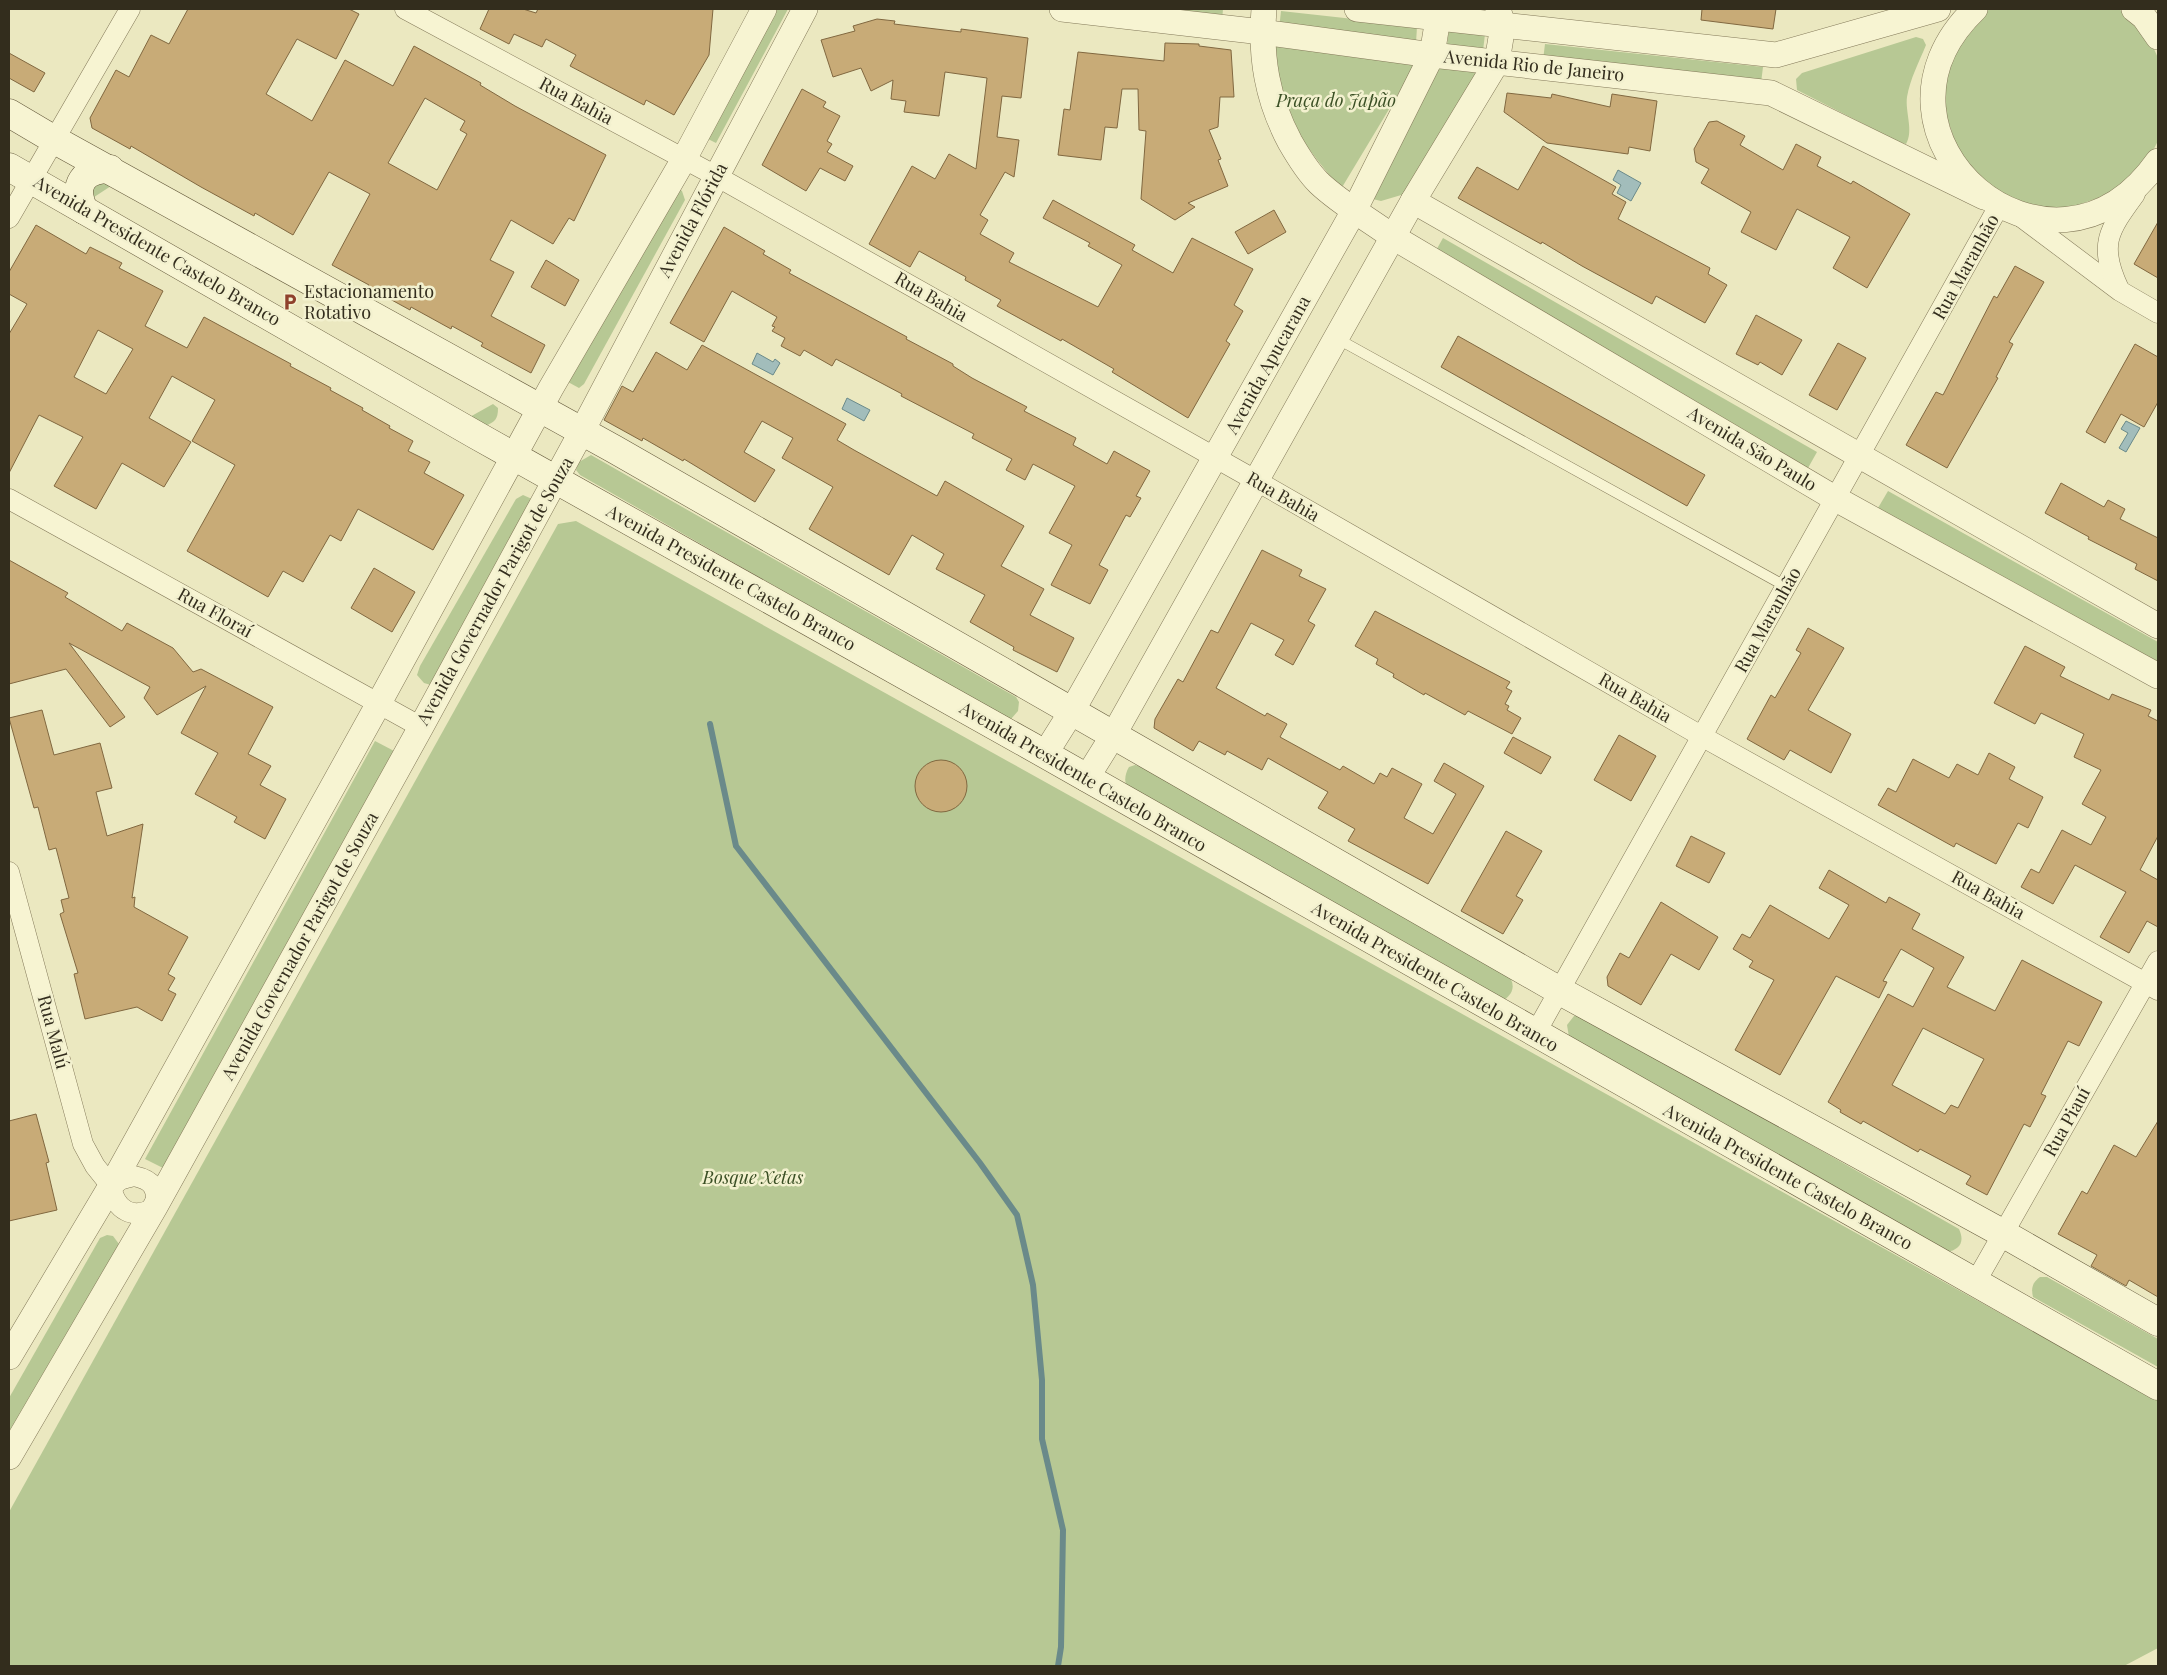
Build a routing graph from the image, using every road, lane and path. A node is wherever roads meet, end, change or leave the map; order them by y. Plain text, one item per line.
1 (130, 9) edge
2 (405, 9) edge
3 (764, 9) edge
4 (805, 9) edge
5 (1062, 9) edge
6 (1357, 9) edge
7 (1938, 9) edge
8 (1975, 9) edge
9 (2134, 9) edge
10 (1437, 13) edge
11 (1501, 17) edge
12 (1263, 20) edge
13 (2158, 37) edge
14 (1432, 55) junction
15 (1776, 56) junction
16 (1497, 62) junction
17 (1771, 93) junction
18 (9, 113) edge
19 (53, 139) junction
20 (684, 159) junction
21 (2154, 168) edge
22 (110, 169) junction
23 (20, 173) edge
24 (716, 176) junction
25 (1413, 201) junction
26 (2000, 205) junction
27 (1355, 209) junction
28 (84, 210) junction
29 (9, 218) edge
30 (1393, 237) junction
31 (2120, 291) junction
32 (2158, 313) edge
33 (1335, 338) junction
34 (540, 408) junction
35 (582, 431) junction
36 (515, 455) junction
37 (1860, 456) junction
38 (1215, 459) junction
39 (556, 479) junction
40 (1255, 480) junction
41 (9, 499) edge
42 (1836, 499) junction
43 (1787, 587) junction
44 (2158, 626) edge
45 (2158, 676) edge
46 (379, 703) junction
47 (1072, 711) junction
48 (421, 727) junction
49 (1114, 734) junction
50 (1703, 737) junction
51 (1045, 754) junction
52 (1086, 779) junction
53 (9, 872) edge
54 (2158, 961) edge
55 (2152, 986) edge
56 (1560, 991) junction
57 (1535, 1034) junction
58 (111, 1186) junction
59 (155, 1208) junction
60 (2004, 1234) junction
61 (1975, 1283) junction
62 (2158, 1322) edge
63 (9, 1357) edge
64 (2158, 1386) edge
65 (9, 1457) edge

1 - 19 street
2 - 20 street, Rua Bahia
3 - 20 street, Avenida Flórida
4 - 24 street, Avenida Flórida
5 - 12 street, Avenida Rio de Janeiro
6 - 10 street, Avenida Rio de Janeiro
7 - 15 street, Avenida Rio de Janeiro
8 - 26 street
9 - 13 street
10 - 11 street, Avenida Rio de Janeiro
10 - 14 street, Avenida Apucarana
11 - 15 street, Avenida Rio de Janeiro
11 - 16 street
12 - 14 street, Avenida Rio de Janeiro
12 - 27 street, Avenida São Paulo
14 - 16 street, Avenida Rio de Janeiro
14 - 27 street, Avenida Apucarana
15 - 17 street
16 - 17 street, Avenida Rio de Janeiro
16 - 25 street
17 - 26 street, Avenida Rio de Janeiro
18 - 19 main road
19 - 22 main road
19 - 23 street
20 - 24 street, Rua Bahia
20 - 34 street, Avenida Flórida
21 - 26 street, Avenida Rio de Janeiro
21 - 31 street
22 - 28 main road
22 - 34 main road
23 - 28 main road, Avenida Presidente Castelo Branco
23 - 29 street
24 - 35 street, Avenida Flórida
24 - 38 street, Rua Bahia
25 - 27 street
25 - 30 street
25 - 37 street
26 - 31 street
26 - 37 street, Rua Maranhão
27 - 30 street, Avenida São Paulo
27 - 38 street, Avenida Apucarana
28 - 36 main road, Avenida Presidente Castelo Branco
30 - 33 street
30 - 42 street, Avenida São Paulo
31 - 32 street
33 - 40 street
33 - 43 lane
34 - 35 main road
34 - 36 street
35 - 39 street, Avenida Governador Parigot de Souza
35 - 47 main road
36 - 39 main road, Avenida Presidente Castelo Branco
36 - 46 street
37 - 42 street, Rua Maranhão
37 - 44 street
38 - 40 street, Rua Bahia
38 - 47 street, Avenida Apucarana
39 - 48 street, Avenida Governador Parigot de Souza
39 - 51 main road, Avenida Presidente Castelo Branco
40 - 49 street
40 - 50 street, Rua Bahia
41 - 46 street, Rua Floraí
42 - 43 street, Rua Maranhão
42 - 45 street, Avenida São Paulo
43 - 50 street, Rua Maranhão
46 - 48 street, Rua Floraí
46 - 58 street
47 - 49 main road
47 - 51 street, Avenida Apucarana
48 - 59 street, Avenida Governador Parigot de Souza
49 - 52 street
49 - 56 main road
50 - 55 street, Rua Bahia
50 - 56 street, Rua Maranhão
51 - 52 main road, Avenida Presidente Castelo Branco
52 - 57 main road, Avenida Presidente Castelo Branco
53 - 58 street, Rua Malú
54 - 55 street, Rua Piauí
55 - 60 street, Rua Piauí
56 - 57 street, Rua Maranhão
56 - 60 main road
57 - 61 main road, Avenida Presidente Castelo Branco
58 - 59 street
58 - 59 street
58 - 63 street
59 - 65 street, Avenida Governador Parigot de Souza
60 - 61 street, Rua Piauí
60 - 62 main road
61 - 64 main road, Avenida Presidente Castelo Branco

